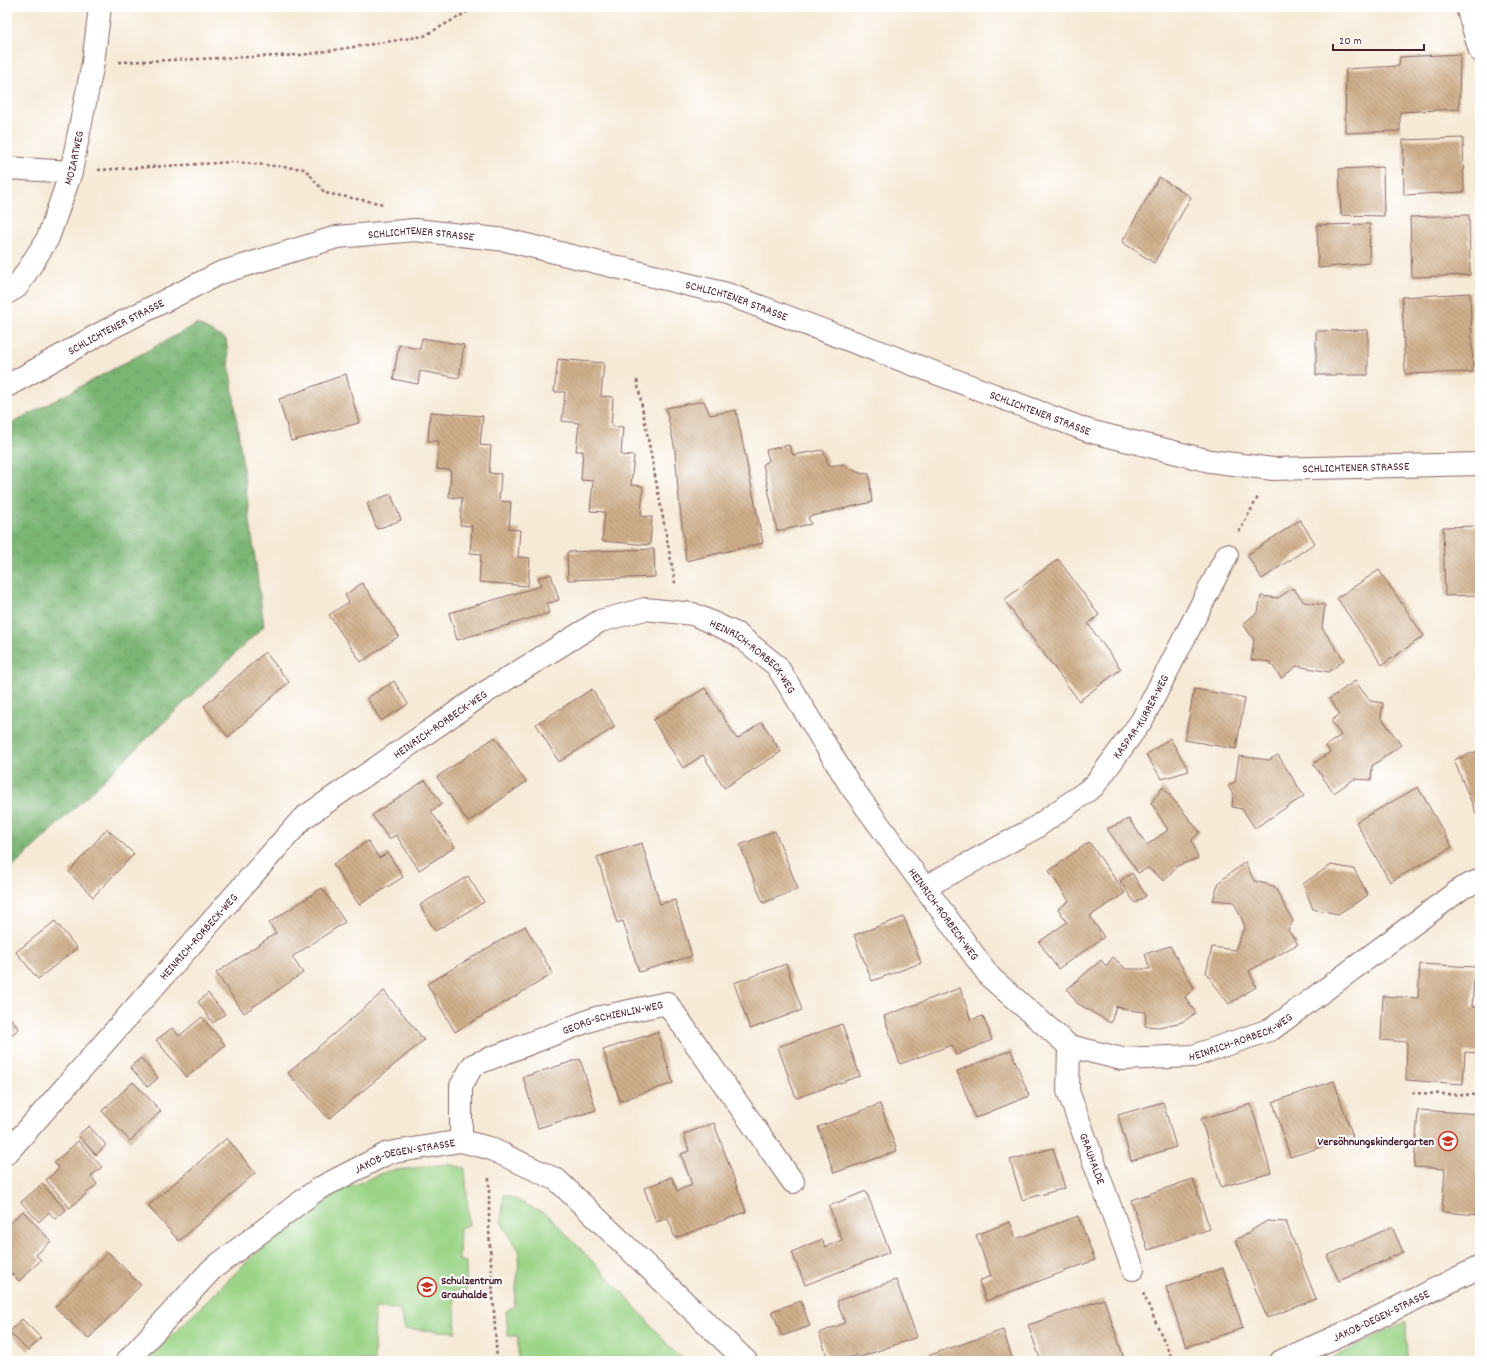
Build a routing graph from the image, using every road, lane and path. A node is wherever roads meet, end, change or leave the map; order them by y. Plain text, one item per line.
1 (100, 7) edge
2 (476, 7) edge
3 (1467, 7) edge
4 (1480, 51) edge
5 (93, 63) junction
6 (7, 168) edge
7 (71, 172) junction
8 (391, 205) dead end
9 (7, 293) edge
10 (637, 380) dead end
11 (7, 386) edge
12 (1480, 464) edge
13 (1252, 492) dead end
14 (1227, 555) joint
15 (657, 610) junction
16 (1480, 880) edge
17 (925, 887) junction
18 (1069, 1046) junction
19 (1412, 1093) dead end
20 (1480, 1095) edge
21 (461, 1141) junction
22 (490, 1148) junction
23 (7, 1153) edge
24 (793, 1182) dead end
25 (1480, 1267) edge
26 (1133, 1269) joint
27 (127, 1361) edge
28 (497, 1361) edge
29 (746, 1361) edge
30 (1173, 1361) edge
31 (1281, 1361) edge

1 - 5 street, MOZARTWEG
2 - 5 path
3 - 4 street
5 - 7 street, MOZARTWEG
6 - 7 street
7 - 8 path
7 - 9 street, MOZARTWEG
10 - 15 path
11 - 12 street, SCHLICHTENER STRASSE
13 - 14 path
14 - 17 street, KASPAR-KURRER-WEG
15 - 17 street, HEINRICH-RORBECK-WEG
15 - 23 street, HEINRICH-RORBECK-WEG
16 - 18 street, HEINRICH-RORBECK-WEG
17 - 18 street, HEINRICH-RORBECK-WEG
18 - 26 street, GRAUHALDE
19 - 20 path
21 - 22 street, JAKOB-DEGEN-STRASSE
21 - 24 street, GEORG-SCHIENLIN-WEG
21 - 27 street, JAKOB-DEGEN-STRASSE
22 - 28 path
22 - 29 street, JAKOB-DEGEN-STRASSE
25 - 31 street, JAKOB-DEGEN-STRASSE
26 - 30 path

